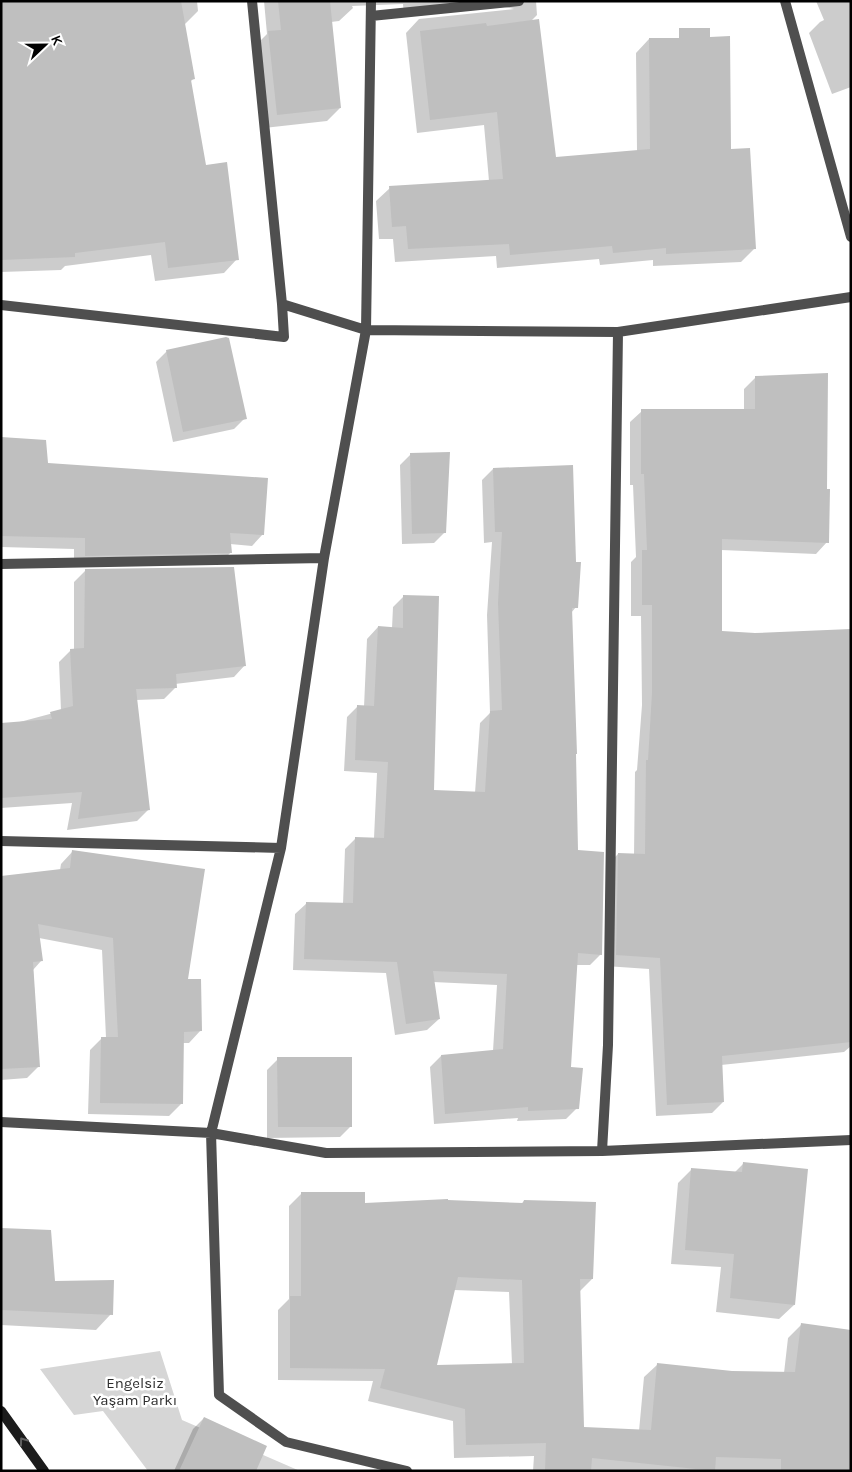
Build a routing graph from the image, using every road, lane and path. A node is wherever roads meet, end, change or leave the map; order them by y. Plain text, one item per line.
1 (252, 1) edge
2 (371, 1) edge
3 (519, 1) edge
4 (785, 1) edge
5 (371, 16) junction
6 (851, 237) edge
7 (851, 297) edge
8 (282, 304) junction
9 (1, 305) edge
10 (366, 330) junction
11 (618, 332) junction
12 (324, 558) junction
13 (1, 564) edge
14 (1, 841) edge
15 (282, 848) junction
16 (1, 1122) edge
17 (212, 1133) junction
18 (851, 1140) edge
19 (602, 1151) junction
20 (1, 1411) edge
21 (44, 1471) edge
22 (407, 1471) edge

1 - 8 street
2 - 5 street
3 - 5 street
4 - 6 street
5 - 10 street
7 - 11 street
8 - 9 street
8 - 10 street
10 - 11 street
10 - 12 street
11 - 19 street
12 - 13 street
12 - 15 street
14 - 15 street
15 - 17 street
16 - 17 street
17 - 19 street
17 - 22 street
18 - 19 street
21 -> 20 main road

